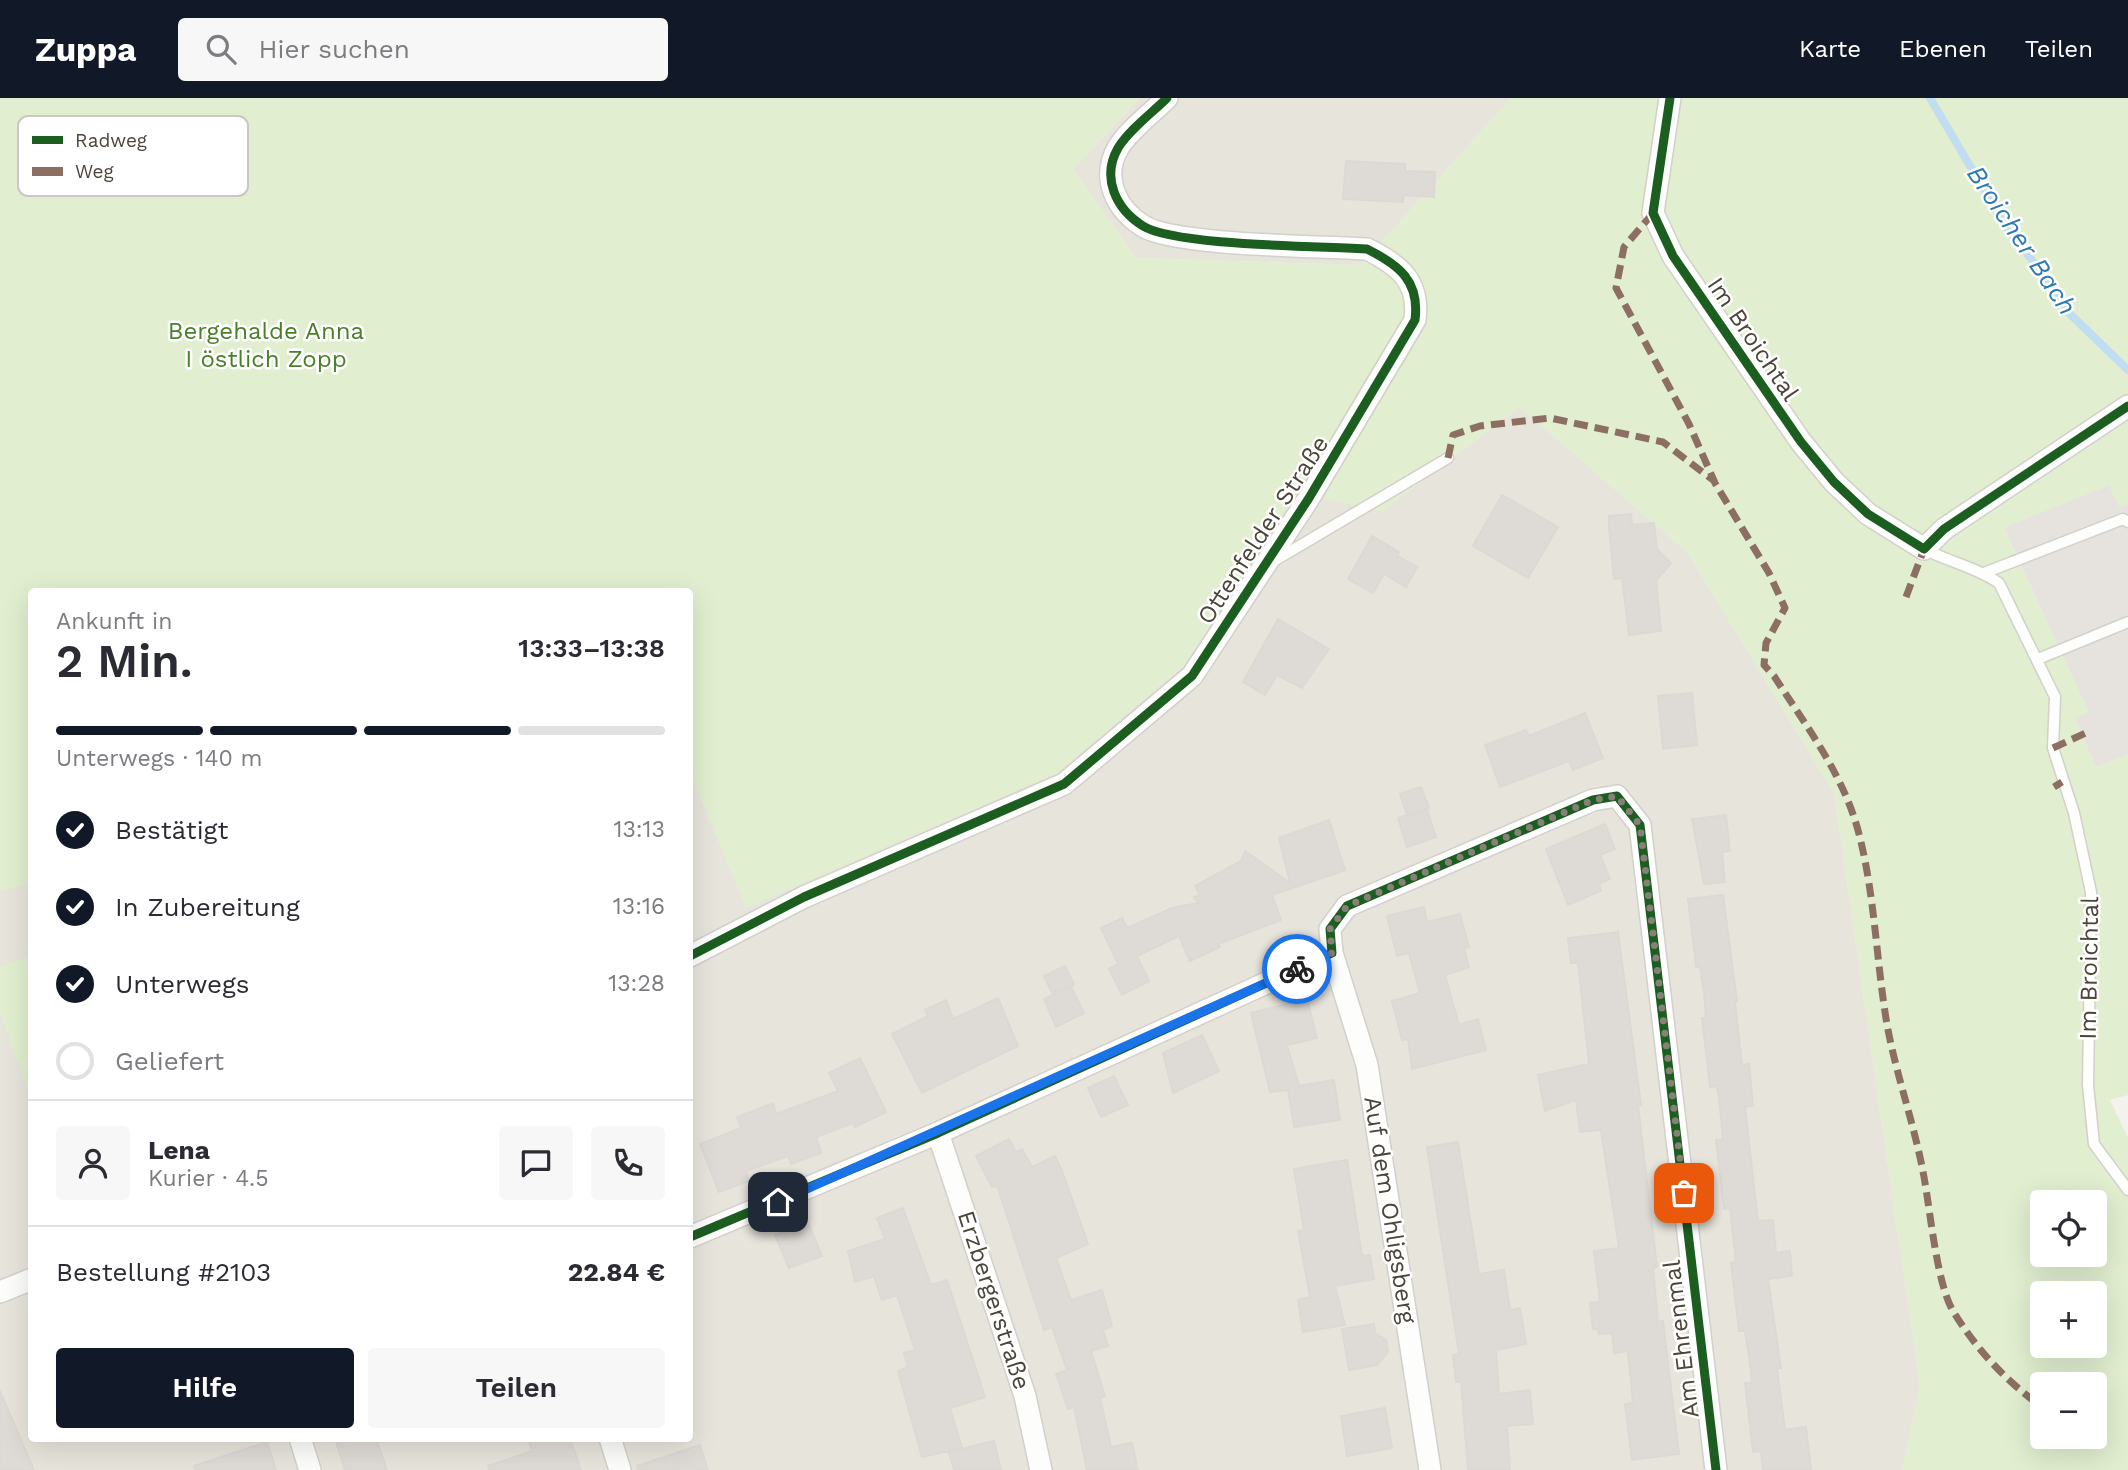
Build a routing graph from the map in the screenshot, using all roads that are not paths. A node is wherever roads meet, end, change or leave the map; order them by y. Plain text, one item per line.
1 (1167, 98) edge
2 (1653, 98) edge
3 (1670, 98) edge
4 (1667, 133) junction
5 (2128, 406) edge
6 (1448, 457) dead end
7 (2128, 522) edge
8 (1924, 549) junction
9 (1263, 568) junction
10 (1984, 573) junction
11 (2128, 622) edge
12 (2038, 659) junction
13 (1332, 953) junction
14 (693, 955) edge
15 (938, 1133) junction
16 (2128, 1190) edge
17 (693, 1236) edge
18 (28, 1281) edge
19 (0, 1292) edge
20 (301, 1442) edge
21 (611, 1442) edge
22 (310, 1470) edge
23 (620, 1470) edge
24 (1041, 1470) edge
25 (1430, 1470) edge
26 (1716, 1470) edge

1 - 9 street, Ottenfelder Straße
2 - 4 street
3 - 4 street, Im Broichtal
4 - 8 street, Im Broichtal
5 - 8 street
6 - 9 lane
7 - 10 lane
8 - 10 lane
9 - 14 street, Ottenfelder Straße
10 - 12 lane, Im Broichtal
11 - 12 lane
12 - 16 lane, Im Broichtal
13 - 15 street
13 - 25 street, Auf dem Ohligsberg
13 - 26 street, Am Ehrenmal
15 - 17 street
15 - 24 street, Erzbergerstraße
18 - 19 street
20 - 22 street
21 - 23 street

